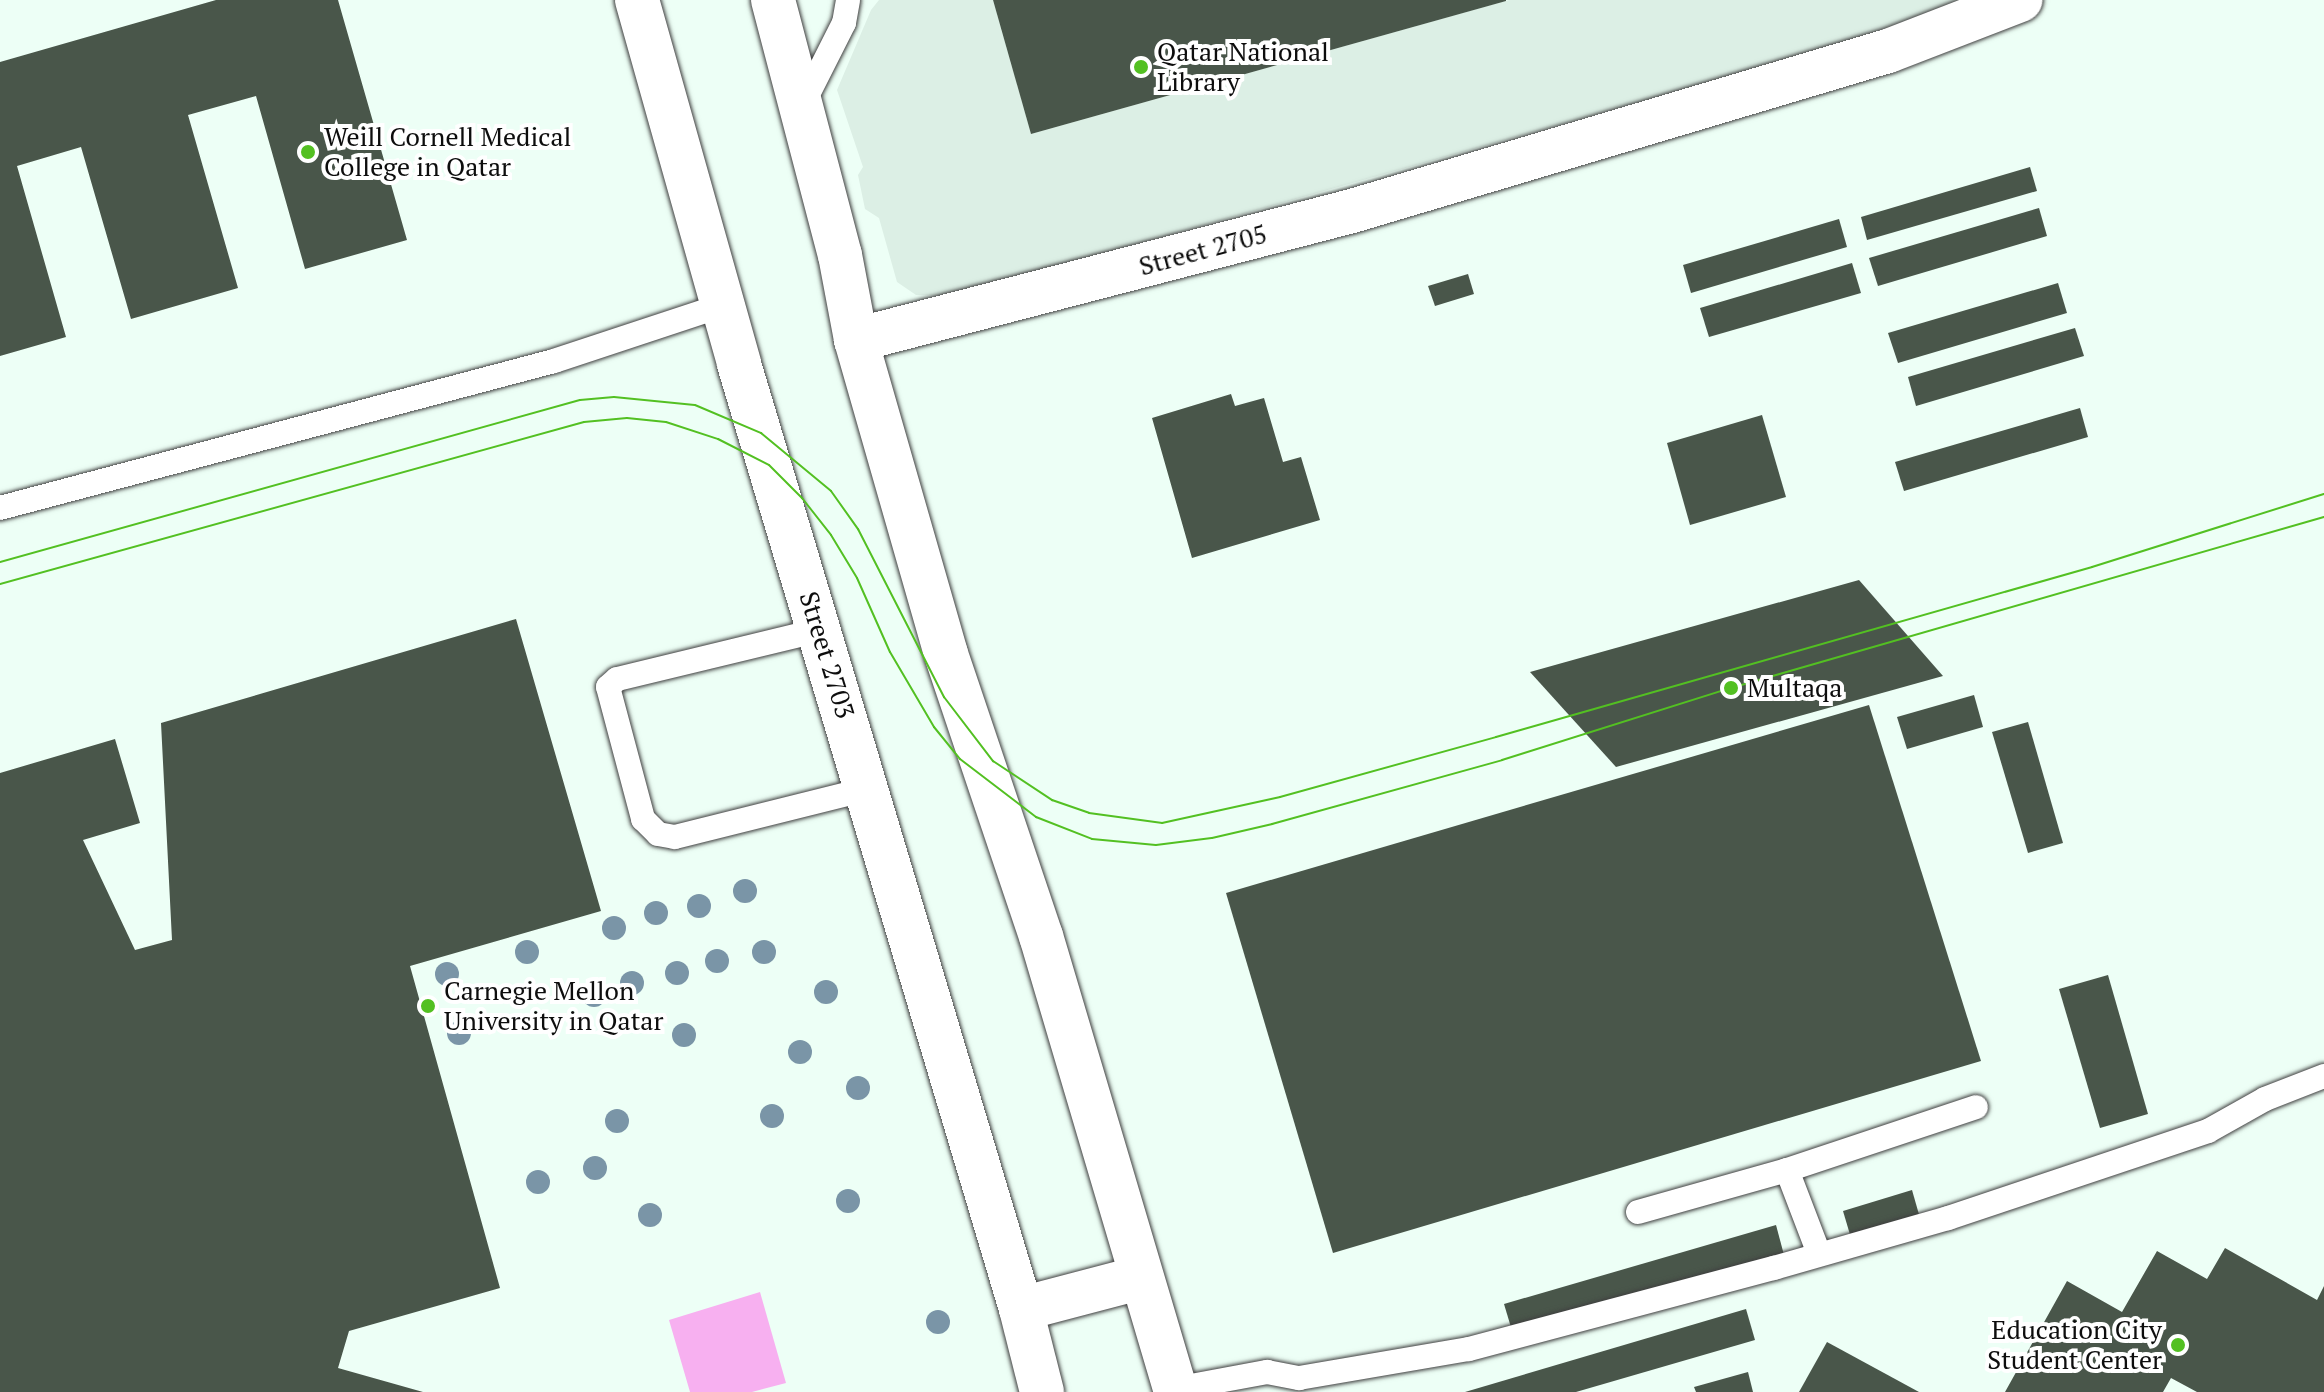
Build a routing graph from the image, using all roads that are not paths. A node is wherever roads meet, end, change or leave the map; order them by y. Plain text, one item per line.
1 (637, 0) edge
2 (773, 0) edge
3 (848, 0) edge
4 (2020, 0) edge
5 (803, 104) junction
6 (723, 305) junction
7 (856, 340) junction
8 (0, 508) edge
9 (820, 630) junction
10 (867, 789) junction
11 (2324, 1076) edge
12 (1976, 1107) dead end
13 (1787, 1170) junction
14 (1638, 1212) dead end
15 (1819, 1254) junction
16 (1139, 1278) junction
17 (1021, 1309) junction
18 (1299, 1378) junction
19 (1175, 1391) edge
20 (1042, 1392) edge
21 (1279, 1392) edge

1 - 6 street, Street 2703
2 - 5 street
3 - 5 lane
4 - 7 street, Street 2705
5 - 7 street
6 - 8 lane
6 - 9 street, Street 2703
7 - 16 street
9 - 10 street, Street 2703
9 - 10 lane
10 - 17 street, Street 2703
11 - 15 lane
12 - 13 lane
13 - 14 lane
13 - 15 lane
15 - 18 lane
16 - 17 street
16 - 19 street
17 - 20 street, Street 2703
18 - 19 lane
18 - 21 lane

